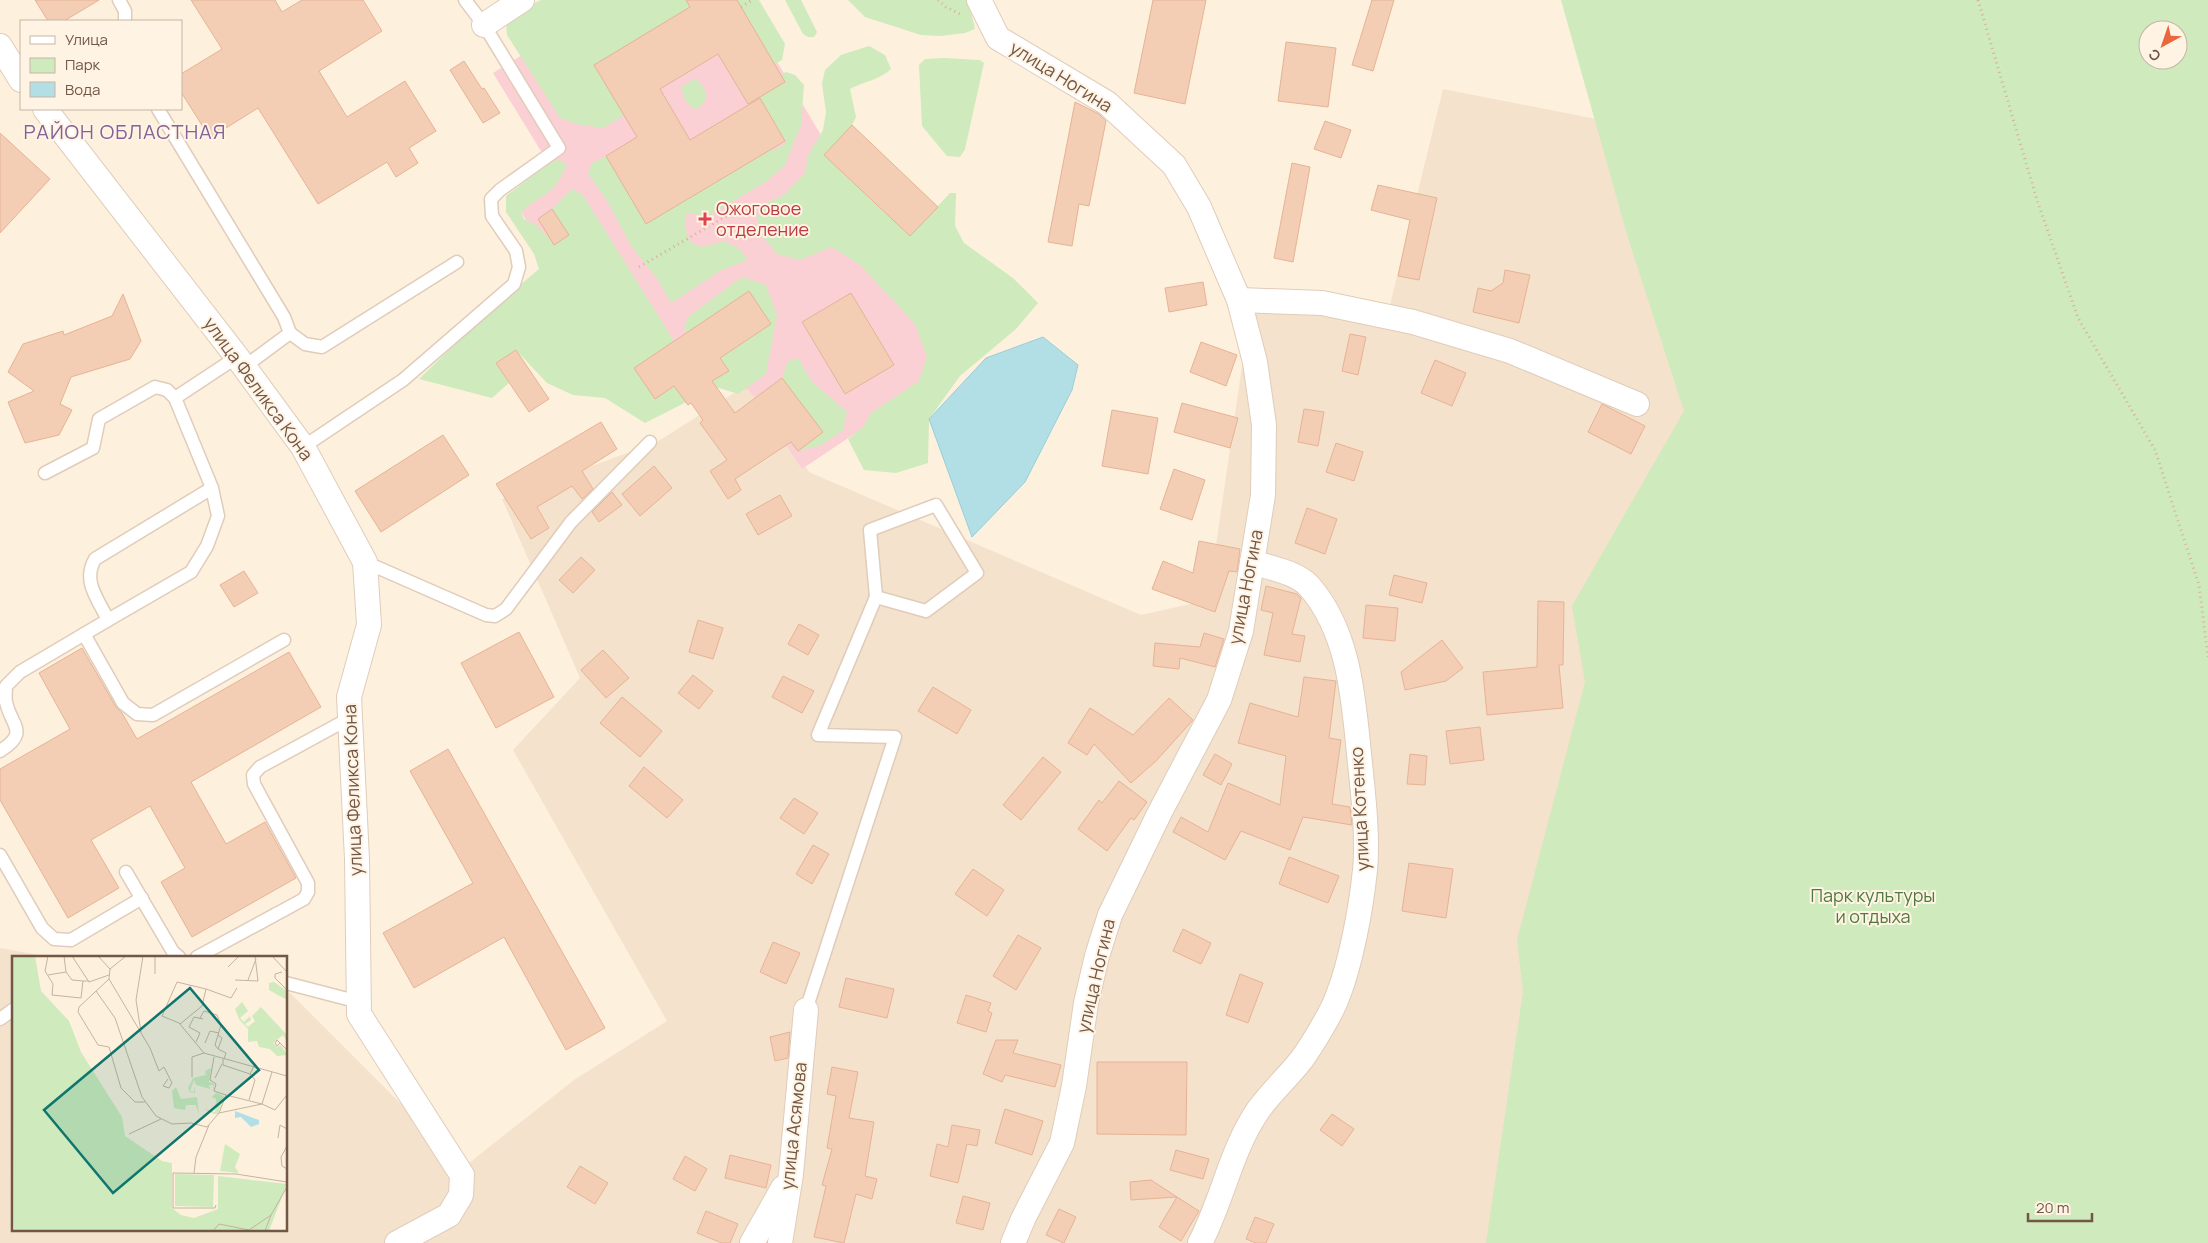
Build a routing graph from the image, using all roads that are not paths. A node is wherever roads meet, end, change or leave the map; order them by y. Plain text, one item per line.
1 (119, 0) edge
2 (465, 0) edge
3 (522, 0) edge
4 (979, 0) edge
5 (125, 20) edge
6 (484, 25) junction
7 (0, 46) edge
8 (20, 77) edge
9 (46, 110) edge
10 (159, 110) edge
11 (457, 262) dead end
12 (1239, 300) junction
13 (290, 333) junction
14 (240, 362) junction
15 (175, 398) junction
16 (1637, 404) dead end
17 (650, 442) dead end
18 (303, 447) junction
19 (45, 473) dead end
20 (212, 488) junction
21 (365, 562) junction
22 (1252, 562) junction
23 (876, 597) junction
24 (108, 620) junction
25 (84, 634) junction
26 (284, 640) dead end
27 (350, 718) junction
28 (0, 751) edge
29 (0, 855) edge
30 (126, 872) dead end
31 (142, 898) junction
32 (178, 956) edge
33 (199, 956) edge
34 (288, 984) edge
35 (359, 1002) junction
36 (12, 1010) edge
37 (806, 1010) joint
38 (0, 1019) edge
39 (790, 1174) junction
40 (398, 1243) edge
41 (752, 1243) edge
42 (780, 1243) edge
43 (1013, 1243) edge
44 (1200, 1243) edge

1 - 5 lane
2 - 6 lane
3 - 6 street
4 - 12 street, улица Ногина
6 - 18 lane
7 - 8 street
9 - 14 street, улица Феликса Кона
10 - 13 lane
11 - 13 lane
12 - 16 street
12 - 22 street, улица Ногина
13 - 14 lane
14 - 15 lane
14 - 18 street, улица Феликса Кона
15 - 19 lane
15 - 20 lane
17 - 21 lane
18 - 21 street, улица Феликса Кона
20 - 24 lane
20 - 24 lane
21 - 27 street, улица Феликса Кона
22 - 43 street, улица Ногина
22 - 44 street, улица Котенко
23 - 23 lane
23 - 37 lane
24 - 25 lane
25 - 26 lane
25 - 28 lane
27 - 33 lane
27 - 35 street, улица Феликса Кона
29 - 31 lane
30 - 31 lane
31 - 32 lane
34 - 35 lane
35 - 40 street, улица Феликса Кона
36 - 38 lane
37 - 39 street, улица Асямова
39 - 41 street
39 - 42 street, улица Асямова

